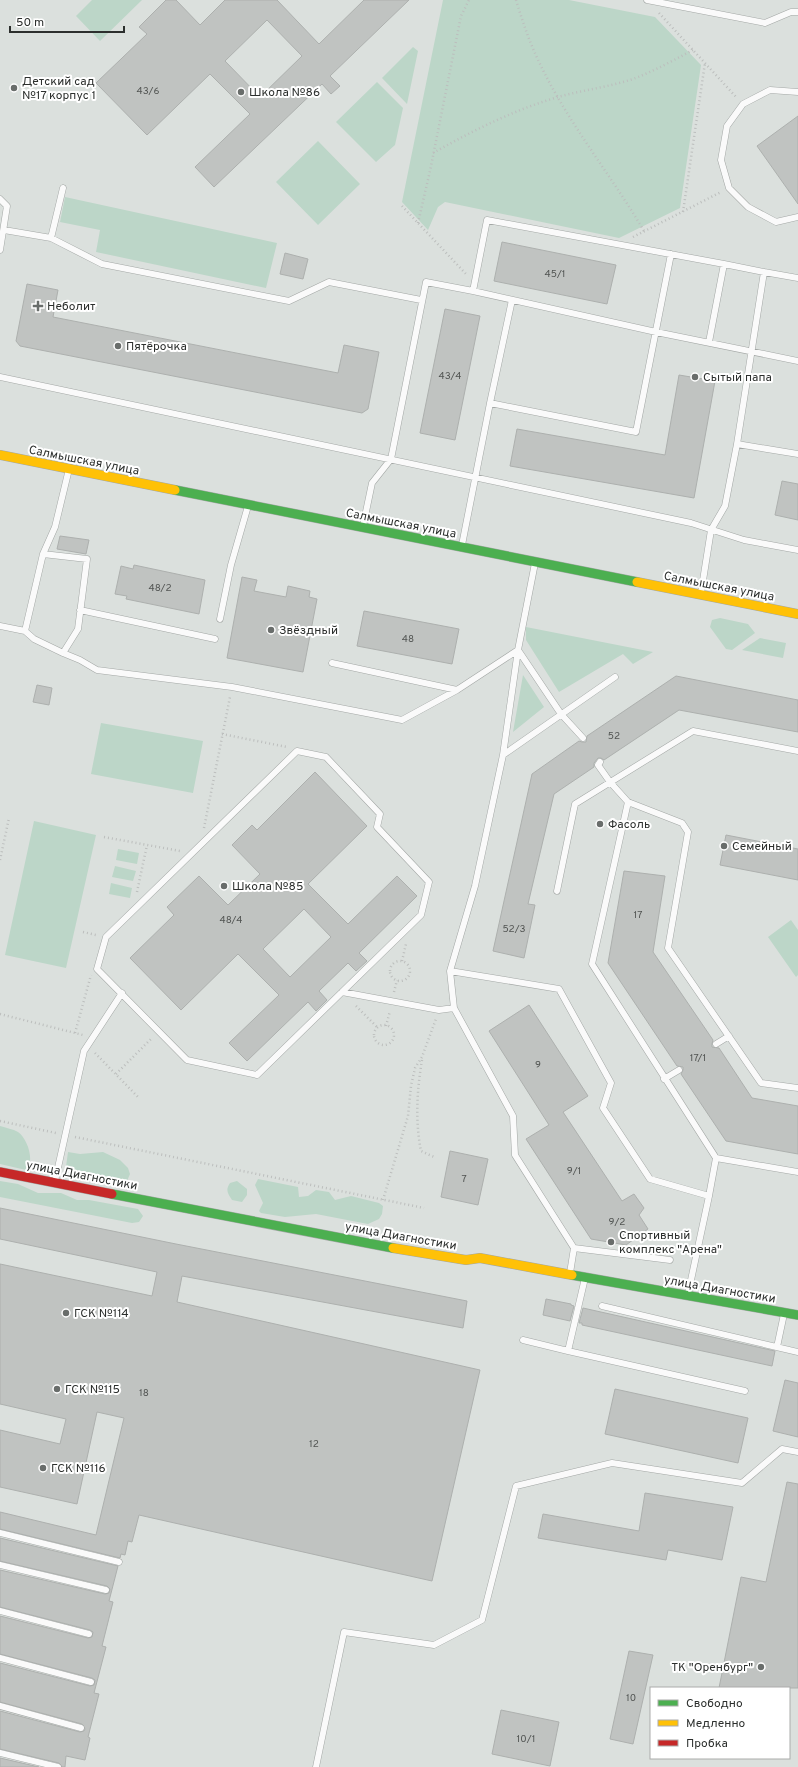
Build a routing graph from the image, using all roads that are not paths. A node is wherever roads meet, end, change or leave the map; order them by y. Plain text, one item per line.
1 (647, 0) edge
2 (798, 12) edge
3 (798, 92) edge
4 (63, 188) dead end
5 (0, 199) edge
6 (798, 217) edge
7 (4, 230) junction
8 (51, 238) junction
9 (0, 250) edge
10 (671, 254) junction
11 (724, 264) junction
12 (764, 272) junction
13 (798, 278) edge
14 (473, 291) junction
15 (421, 300) junction
16 (512, 300) junction
17 (656, 332) junction
18 (709, 342) junction
19 (752, 351) junction
20 (798, 361) edge
21 (0, 377) edge
22 (490, 403) junction
23 (737, 444) junction
24 (798, 454) edge
25 (0, 455) edge
26 (391, 459) junction
27 (69, 469) junction
28 (476, 478) junction
29 (248, 505) junction
30 (362, 527) junction
31 (711, 530) junction
32 (462, 547) junction
33 (798, 550) edge
34 (43, 554) junction
35 (535, 562) junction
36 (700, 594) junction
37 (80, 610) junction
38 (798, 614) edge
39 (220, 619) dead end
40 (0, 626) edge
41 (25, 631) junction
42 (215, 639) dead end
43 (518, 650) junction
44 (63, 652) junction
45 (332, 663) dead end
46 (615, 677) dead end
47 (457, 690) junction
48 (561, 714) junction
49 (583, 738) dead end
50 (798, 752) edge
51 (504, 755) junction
52 (600, 762) dead end
53 (610, 782) junction
54 (628, 802) junction
55 (557, 891) dead end
56 (450, 971) junction
57 (342, 992) junction
58 (122, 993) junction
59 (454, 1008) junction
60 (729, 1036) junction
61 (716, 1044) dead end
62 (679, 1070) dead end
63 (664, 1079) junction
64 (798, 1088) edge
65 (716, 1158) junction
66 (0, 1172) edge
67 (798, 1172) edge
68 (55, 1183) junction
69 (710, 1196) junction
70 (574, 1248) junction
71 (670, 1260) dead end
72 (569, 1275) junction
73 (585, 1278) junction
74 (688, 1296) junction
75 (602, 1306) dead end
76 (784, 1313) junction
77 (798, 1315) edge
78 (523, 1340) dead end
79 (777, 1347) junction
80 (568, 1351) junction
81 (798, 1352) edge
82 (745, 1391) dead end
83 (798, 1452) edge
84 (0, 1533) edge
85 (119, 1562) dead end
86 (0, 1565) edge
87 (106, 1590) dead end
88 (0, 1611) edge
89 (89, 1634) dead end
90 (0, 1658) edge
91 (91, 1682) dead end
92 (0, 1706) edge
93 (81, 1728) dead end
94 (0, 1753) edge
95 (58, 1767) edge
96 (316, 1767) edge

1 - 2 lane
3 - 6 lane
4 - 8 lane
5 - 7 lane
7 - 8 lane
7 - 9 lane
8 - 15 lane
10 - 11 lane
10 - 14 lane
10 - 17 lane
11 - 12 lane
11 - 18 lane
12 - 13 lane
12 - 19 lane
14 - 15 lane
14 - 16 lane
15 - 26 lane
16 - 17 lane
16 - 22 lane
17 - 18 lane
17 - 22 lane
18 - 19 lane
19 - 20 lane
19 - 23 lane
21 - 26 lane
22 - 28 lane
23 - 24 lane
23 - 31 lane
25 - 27 main road, Салмышская улица
26 - 28 lane
26 - 30 lane
27 - 29 main road, Салмышская улица
27 - 34 lane
28 - 31 lane
28 - 32 lane
29 - 30 main road, Салмышская улица
29 - 39 lane
30 - 32 main road, Салмышская улица
31 - 33 lane
31 - 36 lane
32 - 35 main road, Салмышская улица
34 - 37 lane
34 - 41 lane
35 - 36 main road, Салмышская улица
35 - 43 lane
36 - 38 main road, Салмышская улица
37 - 42 lane
37 - 44 lane
40 - 41 lane
41 - 44 lane
43 - 47 lane
43 - 48 lane
43 - 51 lane
44 - 47 lane
45 - 47 lane
46 - 48 lane
48 - 49 lane
48 - 51 lane
50 - 53 lane
51 - 56 lane
52 - 53 lane
53 - 54 lane
53 - 55 lane
54 - 60 lane
54 - 63 lane
56 - 59 lane
56 - 69 lane
57 - 58 lane
57 - 58 lane
57 - 59 lane
58 - 68 lane
59 - 70 lane
60 - 61 lane
60 - 64 lane
62 - 63 lane
63 - 65 lane
65 - 67 lane
65 - 69 lane
66 - 68 main road, улица Диагностики
68 - 72 main road, улица Диагностики
69 - 74 lane
70 - 71 lane
70 - 72 lane
72 - 73 main road, улица Диагностики
73 - 74 main road, улица Диагностики
73 - 80 lane
74 - 76 main road, улица Диагностики
75 - 79 lane
76 - 77 main road, улица Диагностики
76 - 79 lane
78 - 80 lane
79 - 81 lane
80 - 82 lane
83 - 96 lane
84 - 85 lane
86 - 87 lane
88 - 89 lane
90 - 91 lane
92 - 93 lane
94 - 95 lane

